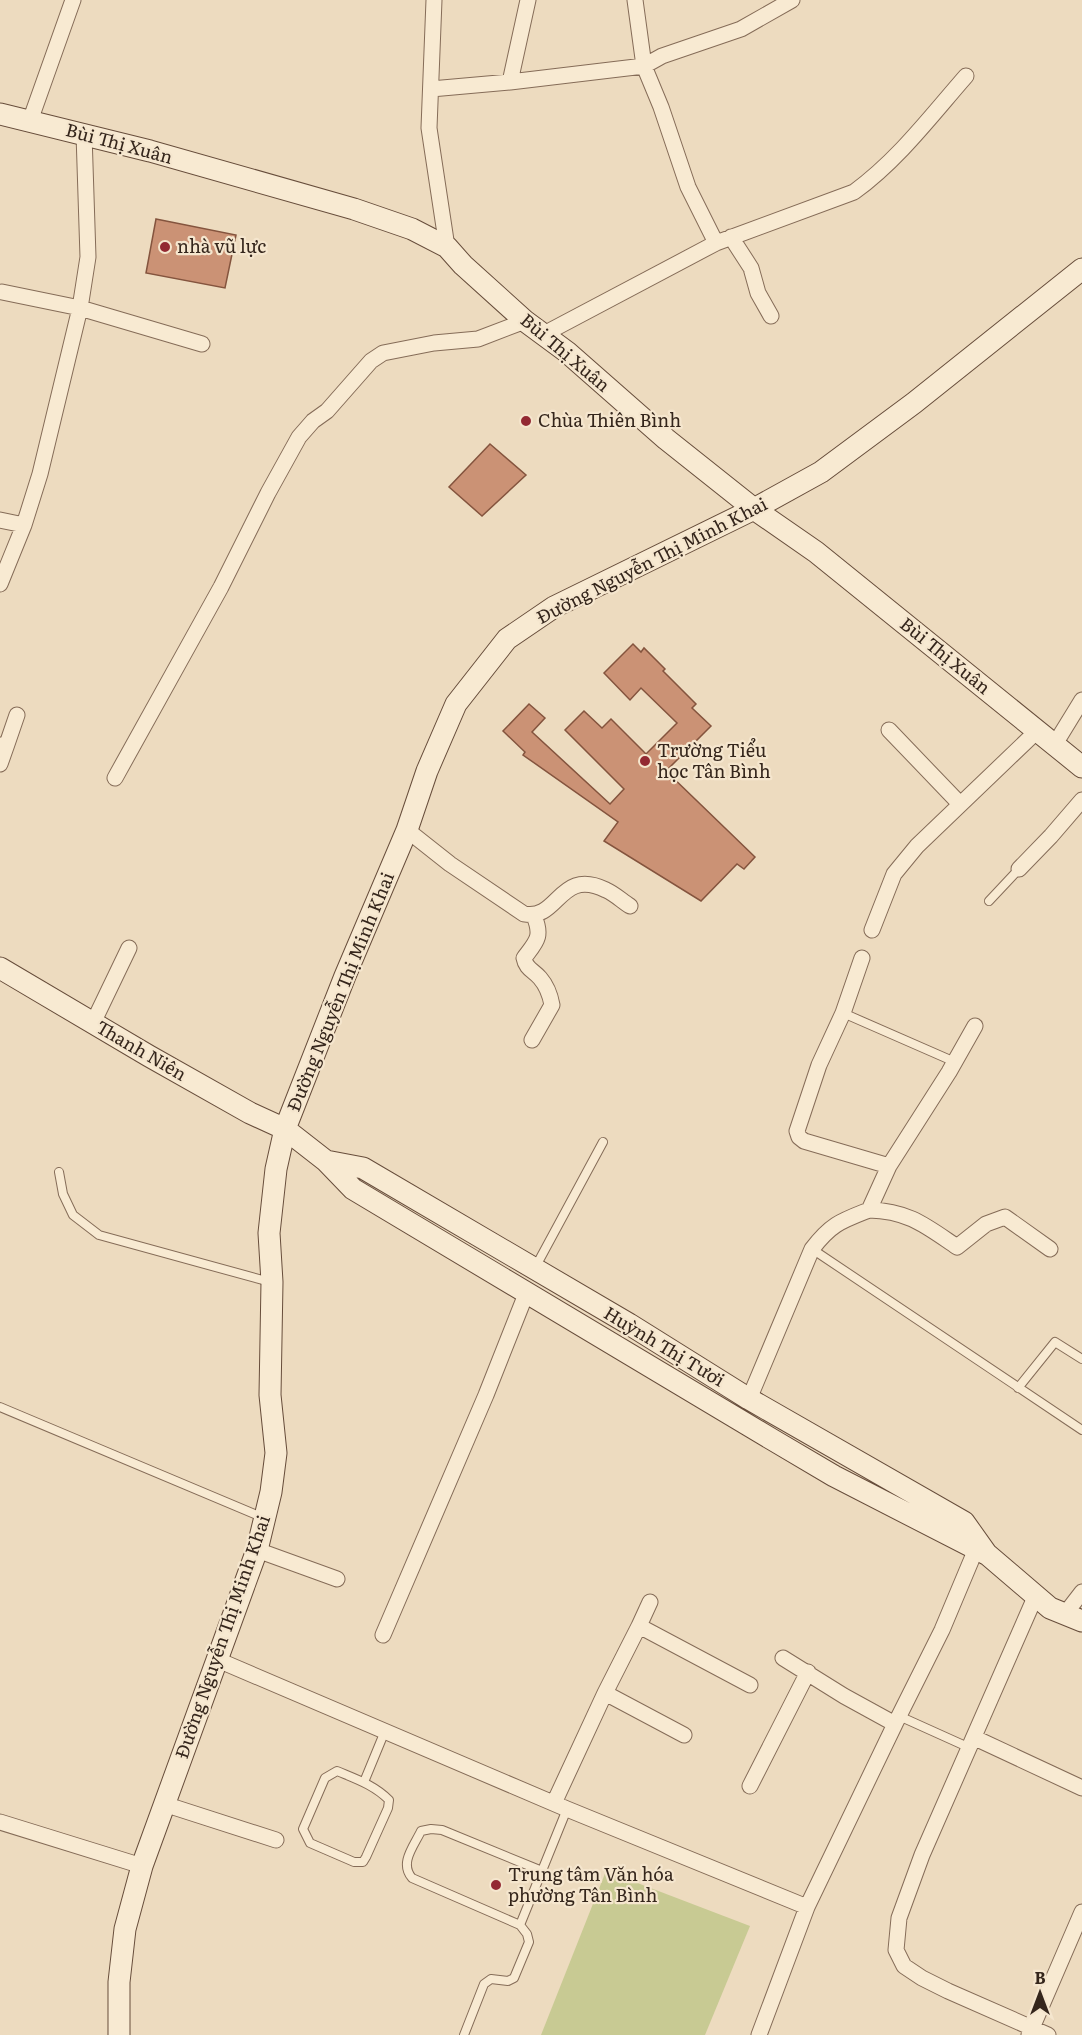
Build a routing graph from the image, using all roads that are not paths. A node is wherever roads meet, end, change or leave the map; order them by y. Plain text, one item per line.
1 (73, 0) edge
2 (434, 0) edge
3 (528, 0) edge
4 (635, 0) edge
5 (792, 0) edge
6 (644, 66) junction
7 (966, 76) dead end
8 (510, 82) junction
9 (431, 89) junction
10 (0, 114) edge
11 (30, 121) junction
12 (84, 134) junction
13 (731, 237) junction
14 (716, 243) junction
15 (447, 247) junction
16 (1082, 269) edge
17 (2, 292) dead end
18 (80, 308) junction
19 (771, 316) dead end
20 (525, 321) junction
21 (544, 334) junction
22 (202, 344) dead end
23 (754, 509) junction
24 (0, 520) edge
25 (24, 525) junction
26 (0, 584) edge
27 (1082, 700) edge
28 (17, 715) dead end
29 (889, 730) dead end
30 (1037, 731) junction
31 (1055, 744) junction
32 (3, 746) edge
33 (0, 764) edge
34 (1082, 767) edge
35 (115, 777) dead end
36 (1082, 800) edge
37 (960, 804) junction
38 (407, 830) junction
39 (1019, 869) joint
40 (989, 901) dead end
41 (630, 906) dead end
42 (534, 916) junction
43 (872, 930) dead end
44 (129, 948) dead end
45 (862, 958) dead end
46 (0, 968) edge
47 (843, 1013) junction
48 (93, 1023) junction
49 (975, 1026) dead end
50 (532, 1040) dead end
51 (955, 1062) junction
52 (285, 1130) junction
53 (603, 1142) dead end
54 (326, 1161) junction
55 (889, 1166) junction
56 (59, 1172) dead end
57 (869, 1210) junction
58 (453, 1223) junction
59 (443, 1243) junction
60 (812, 1249) junction
61 (1050, 1249) dead end
62 (533, 1270) junction
63 (272, 1282) junction
64 (526, 1294) junction
65 (1082, 1359) edge
66 (1018, 1388) junction
67 (749, 1399) junction
68 (0, 1407) edge
69 (1082, 1430) edge
70 (265, 1519) junction
71 (257, 1550) junction
72 (982, 1552) junction
73 (337, 1579) dead end
74 (1082, 1592) edge
75 (1036, 1595) junction
76 (650, 1602) dead end
77 (1073, 1617) edge
78 (639, 1626) junction
79 (383, 1635) dead end
80 (783, 1658) dead end
81 (218, 1660) junction
82 (808, 1672) junction
83 (750, 1685) dead end
84 (605, 1693) junction
85 (897, 1720) junction
86 (385, 1731) junction
87 (684, 1735) dead end
88 (973, 1743) junction
89 (364, 1782) junction
90 (750, 1786) dead end
91 (1082, 1788) edge
92 (164, 1804) junction
93 (561, 1806) junction
94 (0, 1822) edge
95 (276, 1840) dead end
96 (142, 1866) junction
97 (542, 1871) junction
98 (807, 1907) junction
99 (1081, 1918) edge
100 (520, 1925) junction
101 (1031, 2031) edge
102 (119, 2035) edge
103 (464, 2035) edge
104 (759, 2035) edge
105 (1048, 2035) edge

1 - 11 street
2 - 9 street
3 - 8 street
4 - 6 street
5 - 6 street
6 - 8 street
6 - 14 street
7 - 13 street
8 - 9 street
9 - 15 street
10 - 11 main road, Bùi Thị Xuân
11 - 12 main road, Bùi Thị Xuân
12 - 15 main road, Bùi Thị Xuân
12 - 18 street
13 - 14 street
13 - 19 street
14 - 21 street
15 - 20 main road, Bùi Thị Xuân
16 - 23 main road, Đường Nguyễn Thị Minh Khai
17 - 18 street
18 - 22 street
18 - 25 street
20 - 21 main road, Bùi Thị Xuân
20 - 35 street
21 - 23 main road, Bùi Thị Xuân
23 - 30 main road, Bùi Thị Xuân
23 - 38 main road, Đường Nguyễn Thị Minh Khai
24 - 25 street
25 - 26 street
27 - 31 street
28 - 32 street
29 - 37 street
30 - 31 main road, Bùi Thị Xuân
30 - 37 street
31 - 34 main road, Bùi Thị Xuân
32 - 33 street
36 - 39 street
37 - 43 street
38 - 42 street
38 - 52 main road, Đường Nguyễn Thị Minh Khai
39 - 40 lane
41 - 42 street
42 - 50 street
44 - 48 street
45 - 47 street
46 - 48 main road, Thanh Niên
47 - 51 lane
47 - 55 street
48 - 52 main road, Thanh Niên
49 - 51 street
51 - 55 street
52 - 54 main road, Huỳnh Thị Tươi
52 - 63 main road, Đường Nguyễn Thị Minh Khai
53 - 62 lane
54 - 58 main road, Huỳnh Thị Tươi
54 - 59 main road, Huỳnh Thị Tươi
55 - 57 street
56 - 63 lane
57 - 60 street
57 - 61 street
58 - 59 main road
58 - 62 main road, Huỳnh Thị Tươi
59 - 64 main road, Huỳnh Thị Tươi
60 - 66 lane
60 - 67 street
62 - 67 main road, Huỳnh Thị Tươi
63 - 70 main road, Đường Nguyễn Thị Minh Khai
64 - 72 main road, Huỳnh Thị Tươi
64 - 79 street
65 - 66 lane
66 - 69 lane
67 - 72 main road, Huỳnh Thị Tươi
68 - 70 lane
70 - 71 main road, Đường Nguyễn Thị Minh Khai
71 - 73 street
71 - 81 main road, Đường Nguyễn Thị Minh Khai
72 - 75 main road, Huỳnh Thị Tươi
72 - 85 street
74 - 77 street
75 - 77 main road, Huỳnh Thị Tươi
75 - 88 street
76 - 78 street
78 - 83 street
78 - 84 street
80 - 82 street
81 - 86 street
81 - 92 main road, Đường Nguyễn Thị Minh Khai
82 - 85 street
82 - 90 street
84 - 87 street
84 - 93 street
85 - 88 lane
85 - 98 street
86 - 89 lane
86 - 93 street
88 - 91 street
88 - 101 street
89 - 89 lane
92 - 95 street
92 - 96 main road, Đường Nguyễn Thị Minh Khai
93 - 97 lane
93 - 98 street
94 - 96 street
96 - 102 main road, Đường Nguyễn Thị Minh Khai
97 - 100 lane
97 - 100 lane
98 - 104 street
99 - 101 street
100 - 103 lane
101 - 105 street

